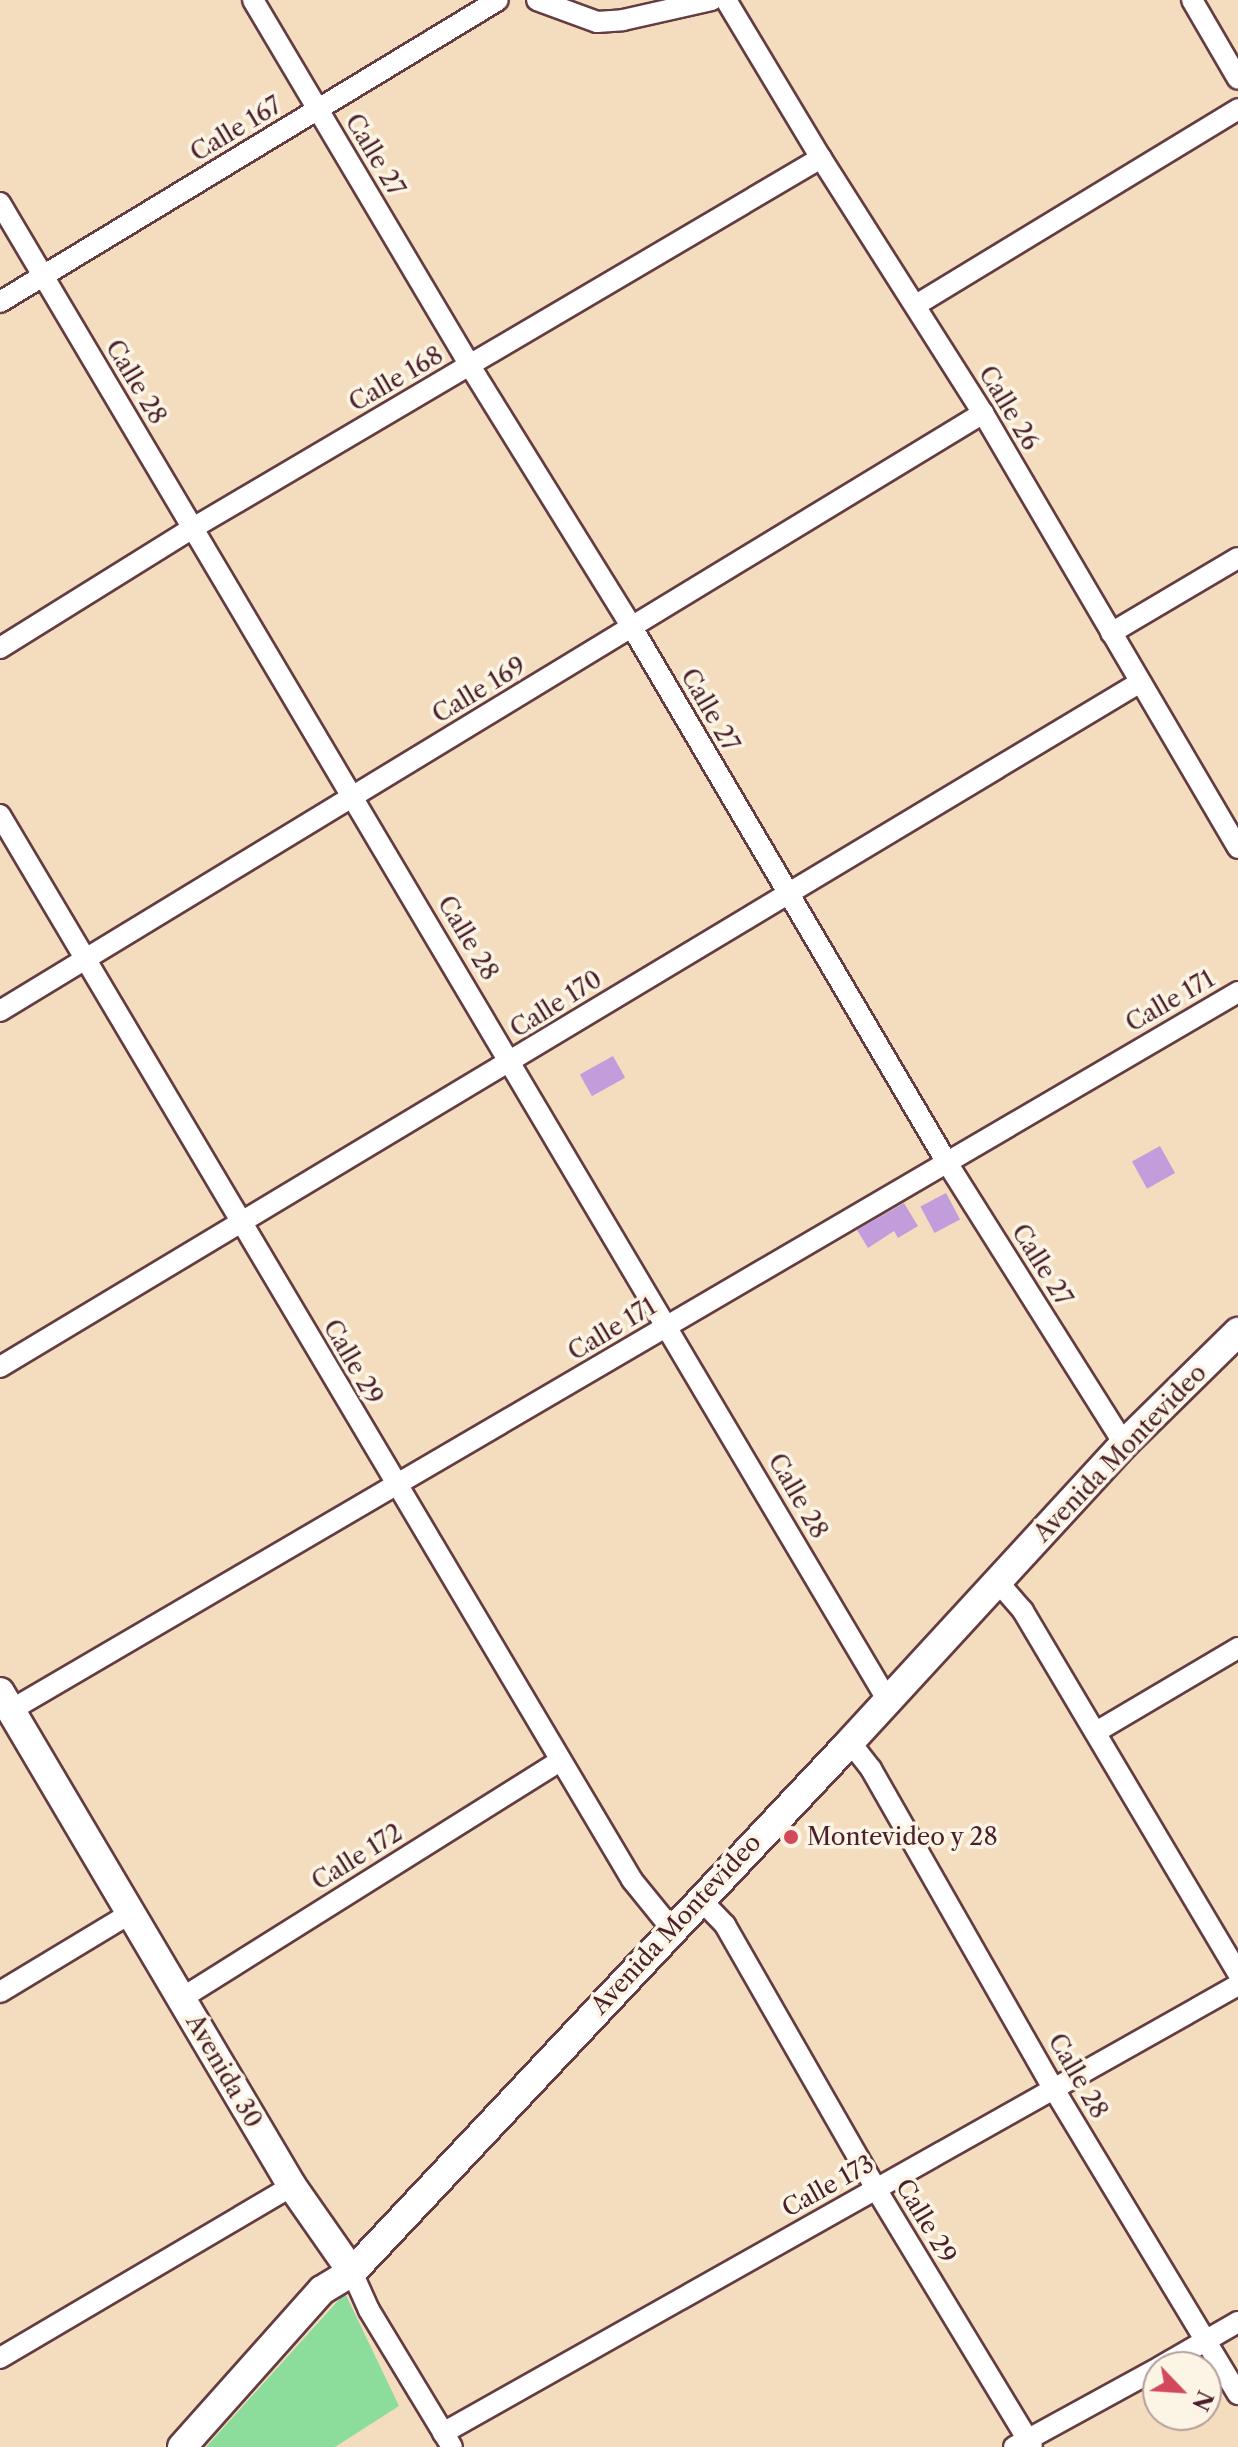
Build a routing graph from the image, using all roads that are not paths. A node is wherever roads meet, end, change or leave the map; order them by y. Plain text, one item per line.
1 (253, 0) edge
2 (498, 0) edge
3 (537, 0) edge
4 (712, 0) edge
5 (726, 0) edge
6 (1192, 0) edge
7 (1238, 79) edge
8 (318, 109) junction
9 (1238, 109) edge
10 (821, 158) junction
11 (0, 203) edge
12 (43, 276) junction
13 (0, 302) edge
14 (916, 305) junction
15 (470, 366) junction
16 (983, 413) junction
17 (193, 528) junction
18 (1238, 558) edge
19 (633, 629) junction
20 (1111, 633) junction
21 (0, 648) edge
22 (1139, 683) junction
23 (353, 795) junction
24 (0, 815) edge
25 (1238, 848) edge
26 (786, 892) junction
27 (87, 958) junction
28 (1238, 992) edge
29 (0, 1011) edge
30 (512, 1062) junction
31 (946, 1161) junction
32 (241, 1222) junction
33 (668, 1326) junction
34 (1238, 1332) edge
35 (0, 1367) edge
36 (1124, 1444) junction
37 (396, 1488) junction
38 (998, 1582) junction
39 (1238, 1648) edge
40 (6, 1701) edge
41 (888, 1701) junction
42 (1096, 1732) junction
43 (850, 1742) junction
44 (560, 1761) junction
45 (701, 1900) junction
46 (131, 1913) junction
47 (671, 1928) junction
48 (1238, 1973) edge
49 (1238, 1985) edge
50 (0, 1992) edge
51 (182, 1998) junction
52 (1055, 2091) junction
53 (292, 2186) junction
54 (876, 2189) junction
55 (352, 2272) junction
56 (1238, 2322) edge
57 (1207, 2341) junction
58 (1189, 2351) edge
59 (0, 2358) edge
60 (1142, 2378) edge
61 (1238, 2394) edge
62 (448, 2440) edge
63 (1025, 2444) edge
64 (182, 2447) edge

1 - 8 street, Calle 27
2 - 8 street, Calle 167
3 - 4 street
5 - 10 street, Calle 26
6 - 7 street
8 - 12 street, Calle 167
8 - 15 street, Calle 27
9 - 14 street
10 - 14 street, Calle 26
10 - 15 street, Calle 168
11 - 12 street, Calle 28
12 - 13 street, Calle 167
12 - 17 street, Calle 28
14 - 16 street, Calle 26
15 - 17 street, Calle 168
15 - 19 street, Calle 27
16 - 19 street, Calle 169
16 - 20 street, Calle 26
17 - 21 street, Calle 168
17 - 23 street, Calle 28
18 - 20 street
19 - 23 street, Calle 169
19 - 26 street, Calle 27
20 - 22 street, Calle 26
22 - 25 street, Calle 26
22 - 26 street, Calle 170
23 - 27 street, Calle 169
23 - 30 street, Calle 28
24 - 27 street, Calle 29
26 - 30 street, Calle 170
26 - 31 street, Calle 27
27 - 29 street, Calle 169
27 - 32 street, Calle 29
28 - 31 street, Calle 171
30 - 32 street, Calle 170
30 - 33 street, Calle 28
31 - 33 street, Calle 171
31 - 36 street, Calle 27
32 - 35 street, Calle 170
32 - 37 street, Calle 29
33 - 37 street, Calle 171
33 - 41 street, Calle 28
34 - 36 main road, Avenida Montevideo
36 - 38 main road, Avenida Montevideo
37 - 40 street, Calle 171
37 - 44 street, Calle 29
38 - 41 main road, Avenida Montevideo
38 - 42 street
39 - 42 street
40 - 46 main road, Avenida 30
41 - 43 main road, Avenida Montevideo
42 - 48 street
43 - 45 main road, Avenida Montevideo
43 - 52 street, Calle 28
44 - 47 street, Calle 29
44 - 51 street, Calle 172
45 - 47 main road, Avenida Montevideo
45 - 54 street, Calle 29
46 - 50 street
46 - 51 main road, Avenida 30
47 - 55 main road, Avenida Montevideo
49 - 52 street, Calle 173
51 - 53 main road, Avenida 30
52 - 54 street, Calle 173
52 - 57 street, Calle 28
53 - 55 main road, Avenida 30
53 - 59 street
54 - 62 street, Calle 173
54 - 63 street, Calle 29
55 - 62 street, Avenida 30
55 - 64 main road, Avenida Montevideo
56 - 57 street
57 - 58 street
57 - 61 street, Calle 28
60 - 63 street

